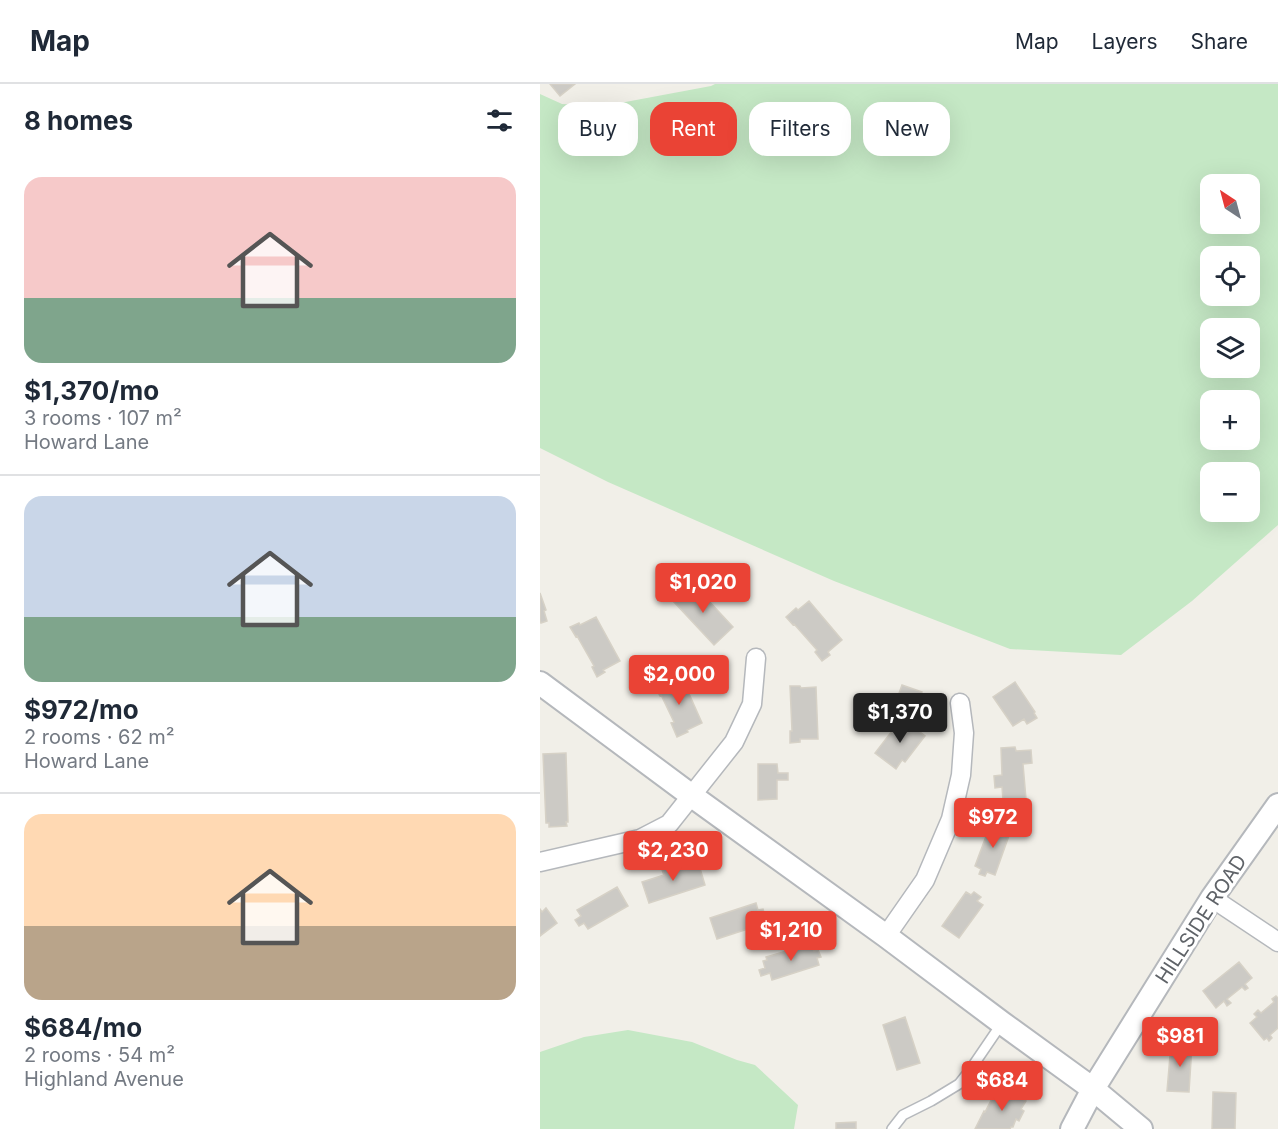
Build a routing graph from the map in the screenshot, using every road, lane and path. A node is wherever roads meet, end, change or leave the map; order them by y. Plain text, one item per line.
1 (756, 658) dead end
2 (540, 683) edge
3 (960, 703) dead end
4 (692, 796) junction
5 (1278, 805) edge
6 (540, 862) edge
7 (1212, 898) junction
8 (886, 936) junction
9 (1278, 942) edge
10 (1002, 1023) junction
11 (1093, 1089) junction
12 (892, 1129) edge
13 (1072, 1129) edge
14 (1141, 1129) edge

1 - 4 street
2 - 4 street
3 - 8 street
4 - 6 street
4 - 8 street
5 - 7 street, HILLSIDE ROAD
7 - 9 street
7 - 11 street, HILLSIDE ROAD
8 - 10 street
10 - 11 street
10 - 12 lane
11 - 13 street, HILLSIDE ROAD
11 - 14 street

